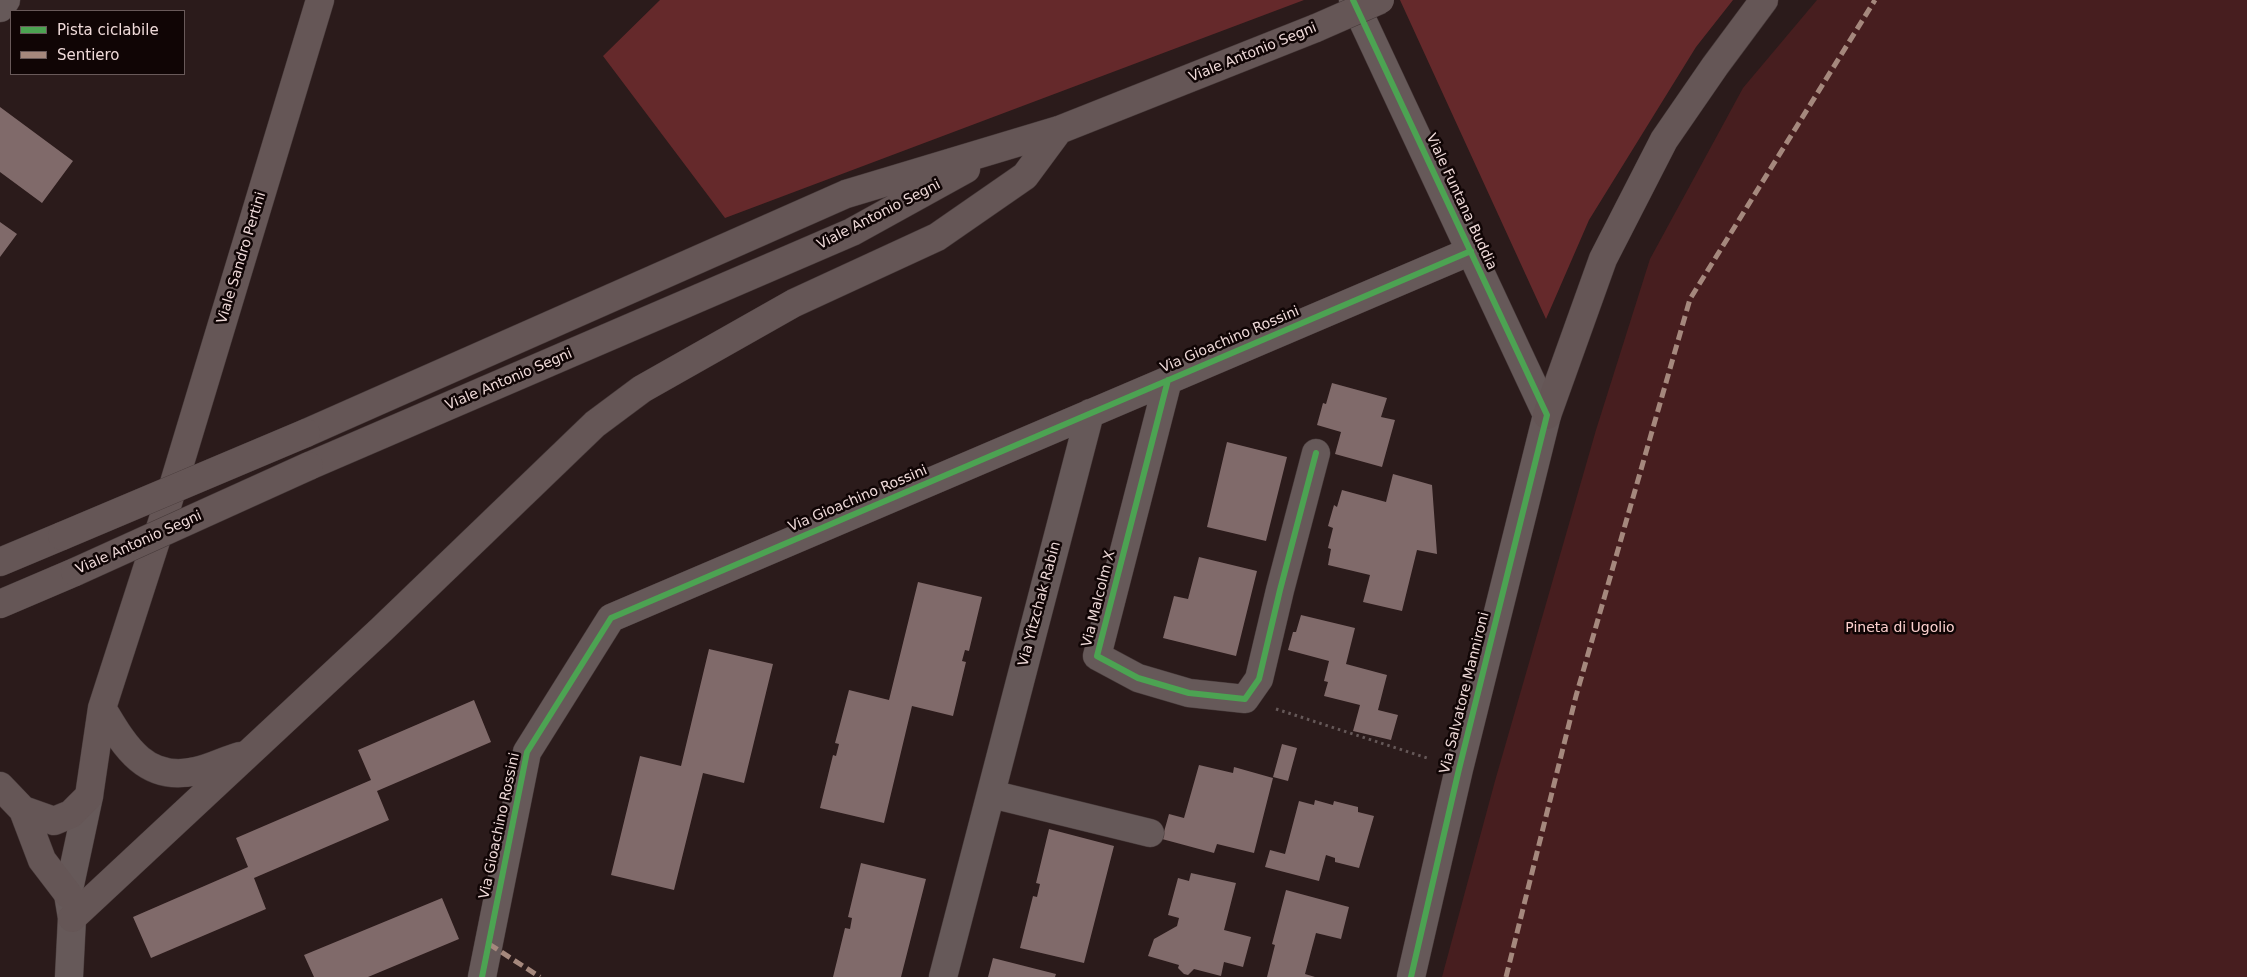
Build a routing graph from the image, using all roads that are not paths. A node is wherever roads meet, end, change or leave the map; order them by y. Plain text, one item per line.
1 (6, 0) edge
2 (320, 0) edge
3 (1353, 0) edge
4 (1380, 0) edge
5 (1764, 0) edge
6 (0, 8) edge
7 (1059, 130) junction
8 (1013, 143) junction
9 (1471, 251) junction
10 (1168, 380) junction
11 (1090, 414) junction
12 (1547, 415) junction
13 (1316, 453) dead end
14 (0, 562) edge
15 (0, 604) edge
16 (102, 708) junction
17 (249, 754) junction
18 (0, 786) edge
19 (991, 794) junction
20 (89, 796) junction
21 (23, 810) junction
22 (1150, 833) dead end
23 (70, 906) junction
24 (70, 977) edge
25 (482, 977) edge
26 (943, 977) edge
27 (1411, 977) edge

1 - 6 street
2 - 16 main road, Viale Sandro Pertini
3 - 9 street, Viale Funtana Buddia
4 - 7 main road, Viale Antonio Segni, bridge
5 - 12 main road
7 - 8 main road, Viale Antonio Segni
7 - 17 main road
8 - 14 main road, Viale Antonio Segni, bridge
8 - 15 main road, Viale Antonio Segni, bridge
9 - 10 street, Via Gioachino Rossini
9 - 12 street, Viale Funtana Buddia
10 - 11 street, Via Gioachino Rossini
10 - 13 street, Via Malcolm X
11 - 19 street, Via Yitzchak Rabin
11 - 25 street, Via Gioachino Rossini
12 - 27 street, Via Salvatore Mannironi
16 - 17 main road
16 - 20 main road, Viale Sandro Pertini
17 - 23 main road
18 - 21 main road
19 - 22 street
19 - 26 street, Via Yitzchak Rabin
20 - 21 main road
20 - 23 street
21 - 23 main road
23 - 24 street

